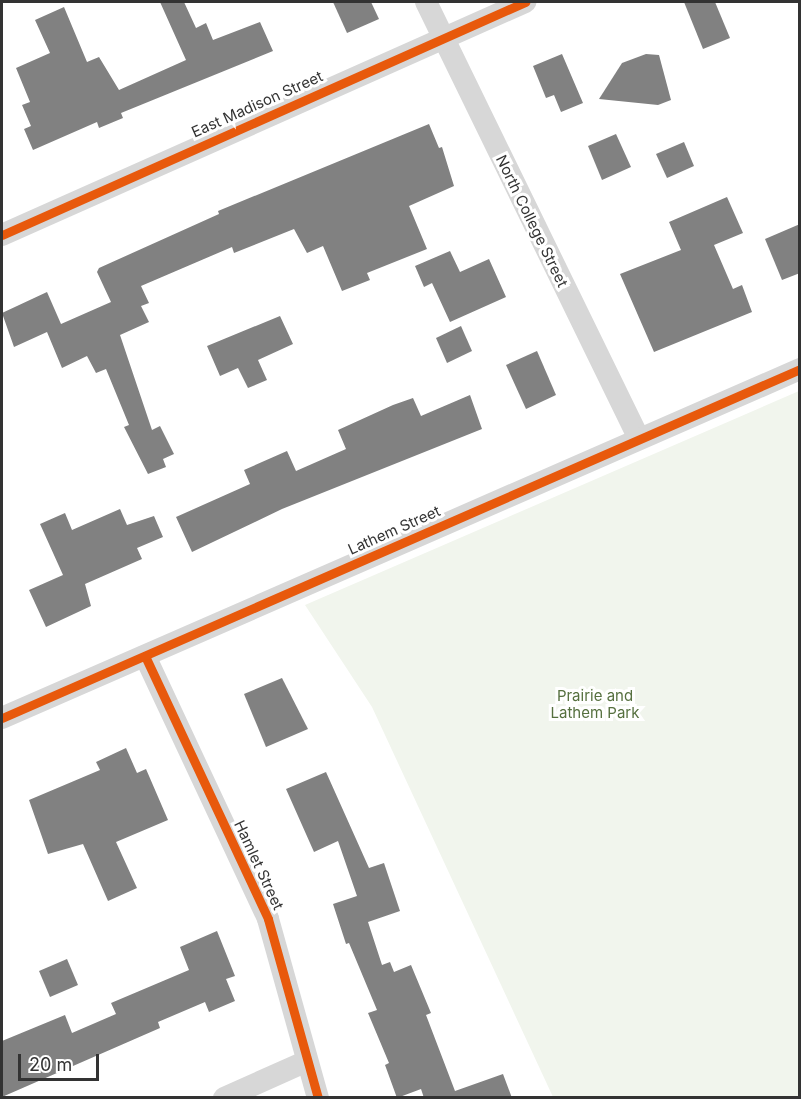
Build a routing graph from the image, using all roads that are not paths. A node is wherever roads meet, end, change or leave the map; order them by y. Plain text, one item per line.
1 (426, 2) edge
2 (525, 2) edge
3 (442, 38) junction
4 (2, 235) edge
5 (800, 369) edge
6 (639, 439) junction
7 (145, 656) junction
8 (2, 718) edge
9 (305, 1062) junction
10 (224, 1098) edge
11 (318, 1098) edge

1 - 3 street, North College Street
2 - 3 street, East Madison Street
3 - 4 street, East Madison Street
3 - 6 street, North College Street
5 - 6 street, Lathem Street
6 - 7 street, Lathem Street
7 - 8 street, Lathem Street
7 - 9 street, Hamlet Street
9 - 10 street
9 - 11 street, Hamlet Street

